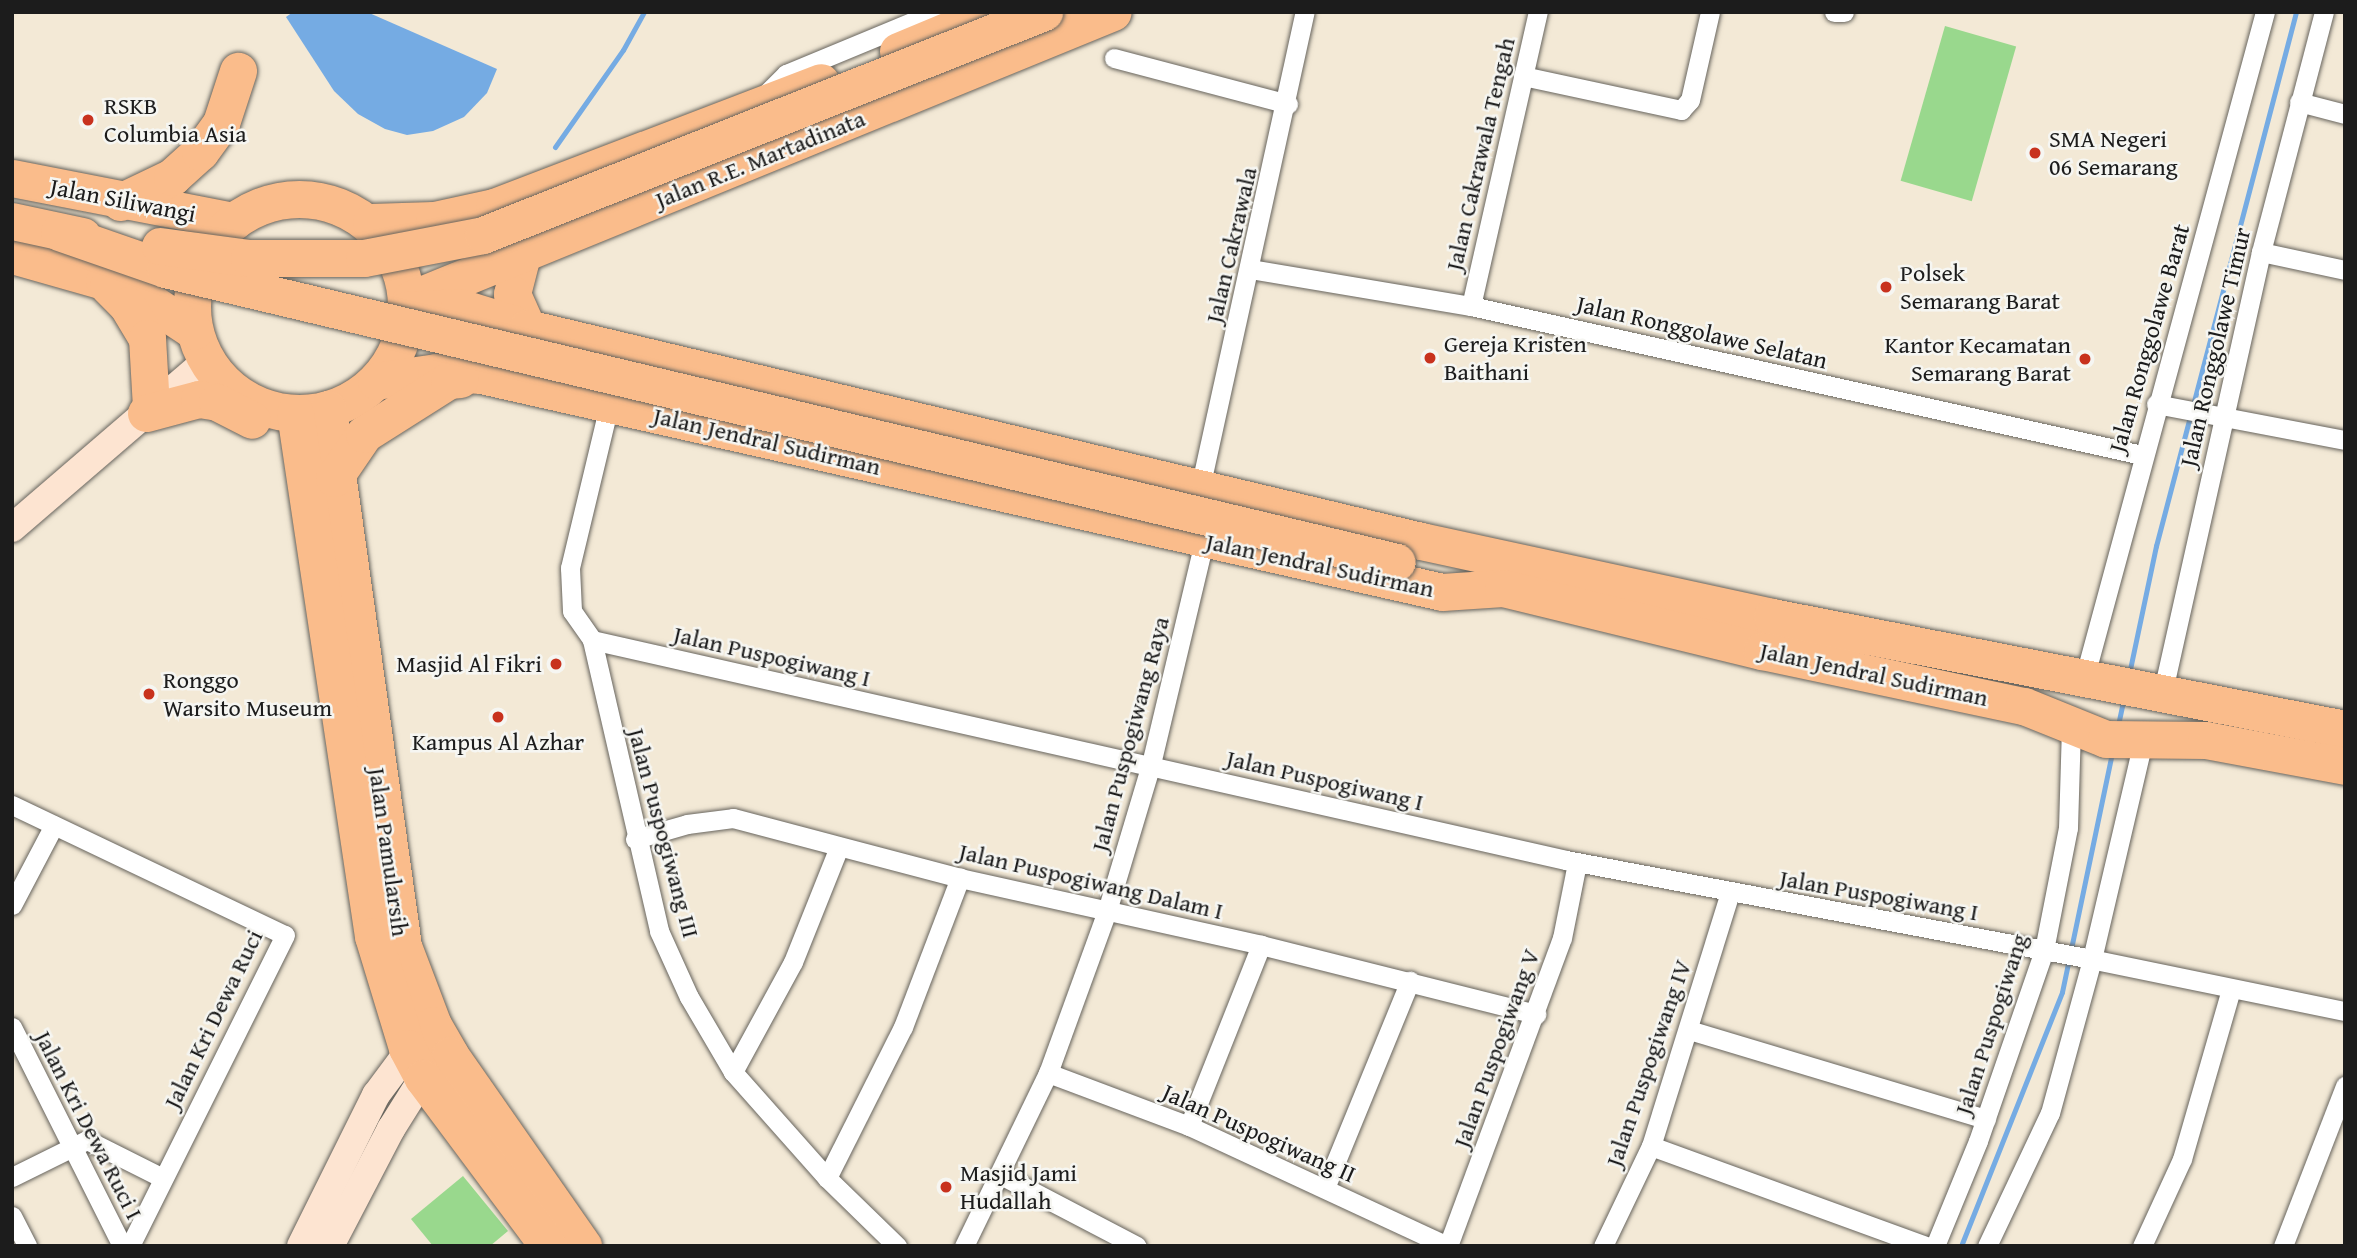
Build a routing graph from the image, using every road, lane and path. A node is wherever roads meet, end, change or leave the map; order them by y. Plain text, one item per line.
1 (992, 12) edge
2 (1044, 12) edge
3 (1113, 12) edge
4 (1305, 12) edge
5 (1538, 12) edge
6 (1710, 12) edge
7 (1833, 12) edge
8 (1843, 12) edge
9 (2265, 12) edge
10 (2324, 12) edge
11 (927, 14) edge
12 (1114, 58) dead end
13 (238, 72) dead end
14 (1523, 76) junction
15 (2299, 102) junction
16 (1288, 104) junction
17 (755, 105) junction
18 (2345, 114) edge
19 (606, 162) junction
20 (12, 178) edge
21 (52, 187) junction
22 (120, 202) junction
23 (636, 209) junction
24 (234, 220) junction
25 (12, 221) edge
26 (371, 222) junction
27 (58, 250) junction
28 (2261, 252) junction
29 (12, 255) edge
30 (522, 255) junction
31 (1250, 269) junction
32 (2345, 270) edge
33 (104, 281) junction
34 (406, 305) junction
35 (1471, 306) junction
36 (527, 328) junction
37 (200, 346) junction
38 (622, 350) junction
39 (481, 375) junction
40 (376, 381) junction
41 (609, 405) junction
42 (2162, 405) junction
43 (149, 411) junction
44 (312, 411) junction
45 (2218, 415) junction
46 (2345, 440) edge
47 (2142, 455) junction
48 (320, 484) junction
49 (1200, 488) junction
50 (12, 528) edge
51 (1204, 541) junction
52 (1503, 588) junction
53 (592, 640) junction
54 (2089, 680) junction
55 (2152, 693) junction
56 (2076, 729) junction
57 (2345, 729) edge
58 (2138, 742) junction
59 (1151, 765) junction
60 (2345, 766) edge
61 (12, 805) edge
62 (54, 825) junction
63 (635, 839) junction
64 (839, 847) junction
65 (1577, 863) junction
66 (960, 877) junction
67 (1730, 893) junction
68 (12, 905) edge
69 (1107, 911) junction
70 (1261, 945) junction
71 (2047, 950) junction
72 (2089, 958) junction
73 (1410, 981) junction
74 (2231, 989) junction
75 (2345, 1011) edge
76 (1536, 1014) junction
77 (12, 1027) edge
78 (1689, 1030) junction
79 (428, 1052) junction
80 (733, 1072) junction
81 (1048, 1073) junction
82 (2345, 1086) edge
83 (1986, 1119) junction
84 (1189, 1126) junction
85 (71, 1144) junction
86 (1651, 1146) junction
87 (1001, 1175) junction
88 (12, 1177) edge
89 (161, 1177) junction
90 (827, 1178) junction
91 (1325, 1188) junction
92 (12, 1216) edge
93 (26, 1246) edge
94 (122, 1246) edge
95 (130, 1246) edge
96 (302, 1246) edge
97 (330, 1246) edge
98 (548, 1246) edge
99 (583, 1246) edge
100 (897, 1246) edge
101 (964, 1246) edge
102 (1137, 1246) edge
103 (1447, 1246) edge
104 (1603, 1246) edge
105 (1926, 1246) edge
106 (1935, 1246) edge
107 (1987, 1246) edge
108 (2142, 1246) edge
109 (2283, 1246) edge

1 - 17 highway, Jalan R.E. Martadinata
2 - 27 highway, bridge
3 - 23 highway, Jalan R.E. Martadinata
4 - 16 street, Jalan Cakrawala
5 - 14 street, Jalan Cakrawala Tengah
6 - 14 street
7 - 8 street
9 - 42 street, Jalan Ronggolawe Barat
10 - 15 street, Jalan Ronggolawe Timur
11 - 17 street
12 - 16 street
13 - 22 highway
14 - 35 street, Jalan Cakrawala Tengah
15 - 18 street
15 - 28 street, Jalan Ronggolawe Timur
16 - 31 street, Jalan Cakrawala
17 - 19 highway, Jalan R.E. Martadinata
19 - 23 highway
19 - 26 highway, Jalan R.E. Martadinata
20 - 21 highway, Jalan Siliwangi
21 - 22 highway, Jalan Siliwangi
21 - 27 highway
22 - 24 highway, Jalan Siliwangi
23 - 30 highway, Jalan R.E. Martadinata
24 - 26 highway
24 - 37 highway
25 - 27 highway, bridge
26 - 34 highway
27 - 29 highway
27 - 33 highway
27 - 52 highway, bridge
28 - 32 street
28 - 45 street, Jalan Ronggolawe Timur
30 - 34 highway, Jalan R.E. Martadinata
30 - 36 highway
31 - 35 street, Jalan Ronggolawe Selatan
31 - 49 street, Jalan Cakrawala
33 - 37 highway
33 - 43 highway
34 - 36 highway, Jalan Jendral Sudirman
34 - 40 highway
35 - 47 street, Jalan Ronggolawe Selatan
36 - 38 highway, Jalan Jendral Sudirman
37 - 43 main road
37 - 44 highway
38 - 41 street, Jalan Puspogiwang III
38 - 49 highway, Jalan Jendral Sudirman
39 - 40 highway, Jalan Jendral Sudirman
39 - 41 highway, Jalan Jendral Sudirman
39 - 48 highway
40 - 44 highway
41 - 51 highway, Jalan Jendral Sudirman
41 - 53 street, Jalan Puspogiwang III
42 - 45 street
42 - 47 street, Jalan Ronggolawe Barat
43 - 48 highway
43 - 50 main road
44 - 48 highway, Jalan Pamularsih
45 - 46 street
45 - 55 street, Jalan Ronggolawe Timur
47 - 54 street, Jalan Ronggolawe Barat
48 - 79 highway, Jalan Pamularsih
49 - 54 highway, Jalan Jendral Sudirman
51 - 52 highway, Jalan Jendral Sudirman
51 - 59 street, Jalan Puspogiwang Raya
52 - 56 highway, Jalan Jendral Sudirman
53 - 59 street, Jalan Puspogiwang I
53 - 63 street, Jalan Puspogiwang III
54 - 55 highway, Jalan Jendral Sudirman
55 - 57 highway, Jalan Jendral Sudirman
56 - 58 highway, Jalan Jendral Sudirman
56 - 71 street, Jalan Puspogiwang
58 - 60 highway, Jalan Jendral Sudirman
58 - 72 street
59 - 65 street, Jalan Puspogiwang I
59 - 69 street, Jalan Puspogiwang Raya
61 - 62 street, Jalan Kri Dewa Ruci
62 - 68 street
62 - 89 street, Jalan Kri Dewa Ruci
63 - 64 street, Jalan Puspogiwang Dalam I
63 - 80 street, Jalan Puspogiwang III
64 - 66 street, Jalan Puspogiwang Dalam I
64 - 80 street
65 - 67 street, Jalan Puspogiwang I
65 - 76 street, Jalan Puspogiwang V
66 - 69 street, Jalan Puspogiwang Dalam I
66 - 90 street
67 - 71 street, Jalan Puspogiwang I
67 - 78 street, Jalan Puspogiwang IV
69 - 70 street, Jalan Puspogiwang Dalam I
69 - 81 street, Jalan Puspogiwang Raya
70 - 73 street, Jalan Puspogiwang Dalam I
70 - 84 street
71 - 72 street, Jalan Puspogiwang I
71 - 83 street, Jalan Puspogiwang
72 - 74 street, Jalan Puspogiwang I
72 - 107 street
73 - 76 street, Jalan Puspogiwang Dalam I
73 - 91 street
74 - 75 street, Jalan Puspogiwang I
74 - 108 street
76 - 103 street, Jalan Puspogiwang V
77 - 85 street, Jalan Kri Dewa Ruci I
78 - 83 street
78 - 86 street, Jalan Puspogiwang IV
79 - 96 main road
79 - 97 main road
79 - 98 highway, Jalan Pamularsih
79 - 99 highway, Jalan Pamularsih
80 - 90 street, Jalan Puspogiwang III
81 - 84 street, Jalan Puspogiwang II
81 - 87 street, Jalan Puspogiwang Raya
82 - 109 street
83 - 106 street, Jalan Puspogiwang
84 - 91 street, Jalan Puspogiwang II
85 - 88 street
85 - 89 street
85 - 94 street, Jalan Kri Dewa Ruci I
86 - 104 street, Jalan Puspogiwang IV
86 - 105 street
87 - 101 street, Jalan Puspogiwang Raya
87 - 102 street
89 - 95 street, Jalan Kri Dewa Ruci
90 - 100 street, Jalan Puspogiwang III
91 - 103 street, Jalan Puspogiwang II
92 - 93 street

